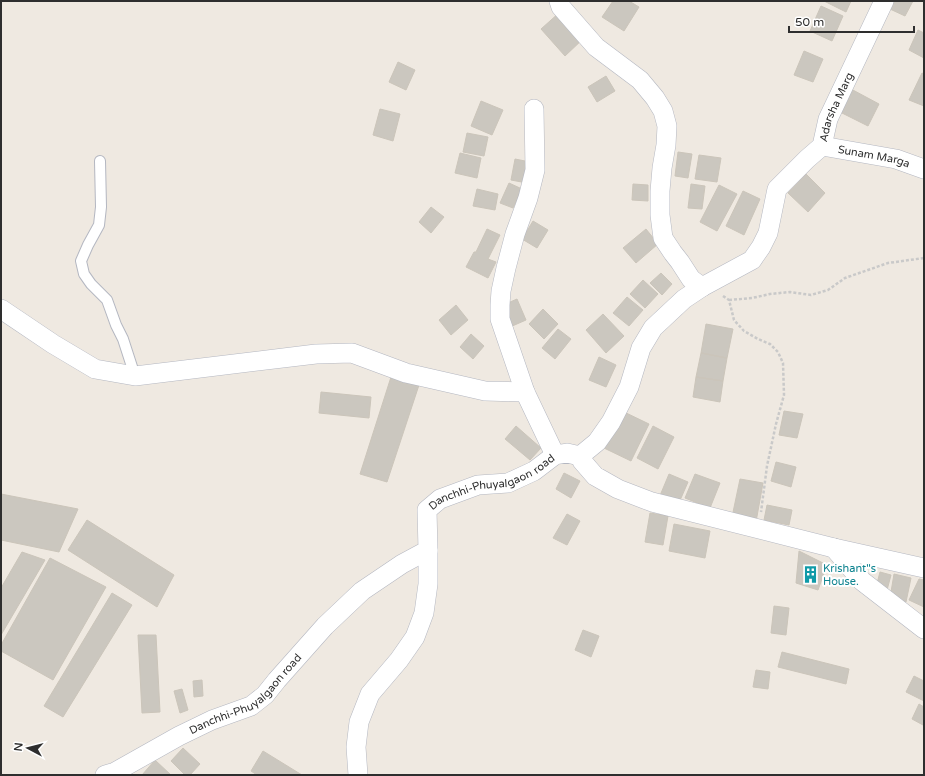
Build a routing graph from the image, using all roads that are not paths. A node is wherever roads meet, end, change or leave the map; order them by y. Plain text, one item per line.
1 (559, 1) edge
2 (884, 1) edge
3 (534, 109) dead end
4 (822, 146) junction
5 (100, 161) dead end
6 (924, 169) edge
7 (702, 287) junction
8 (1, 309) edge
9 (135, 376) junction
10 (525, 392) junction
11 (555, 455) junction
12 (580, 456) junction
13 (834, 548) junction
14 (428, 550) junction
15 (924, 568) edge
16 (924, 629) edge
17 (105, 775) edge
18 (358, 775) edge

1 - 7 street
2 - 4 street, Adarsha Marg
3 - 10 street
4 - 6 street, Sunam Marga
4 - 7 street, Adarsha Marg
5 - 9 lane
7 - 12 street, Adarsha Marg
8 - 9 street
9 - 10 street
10 - 11 street
11 - 12 street, Danchhi-Phuyalgaon road
11 - 14 street, Danchhi-Phuyalgaon road
12 - 13 street
13 - 15 street
13 - 16 street
14 - 17 street, Danchhi-Phuyalgaon road
14 - 18 street

